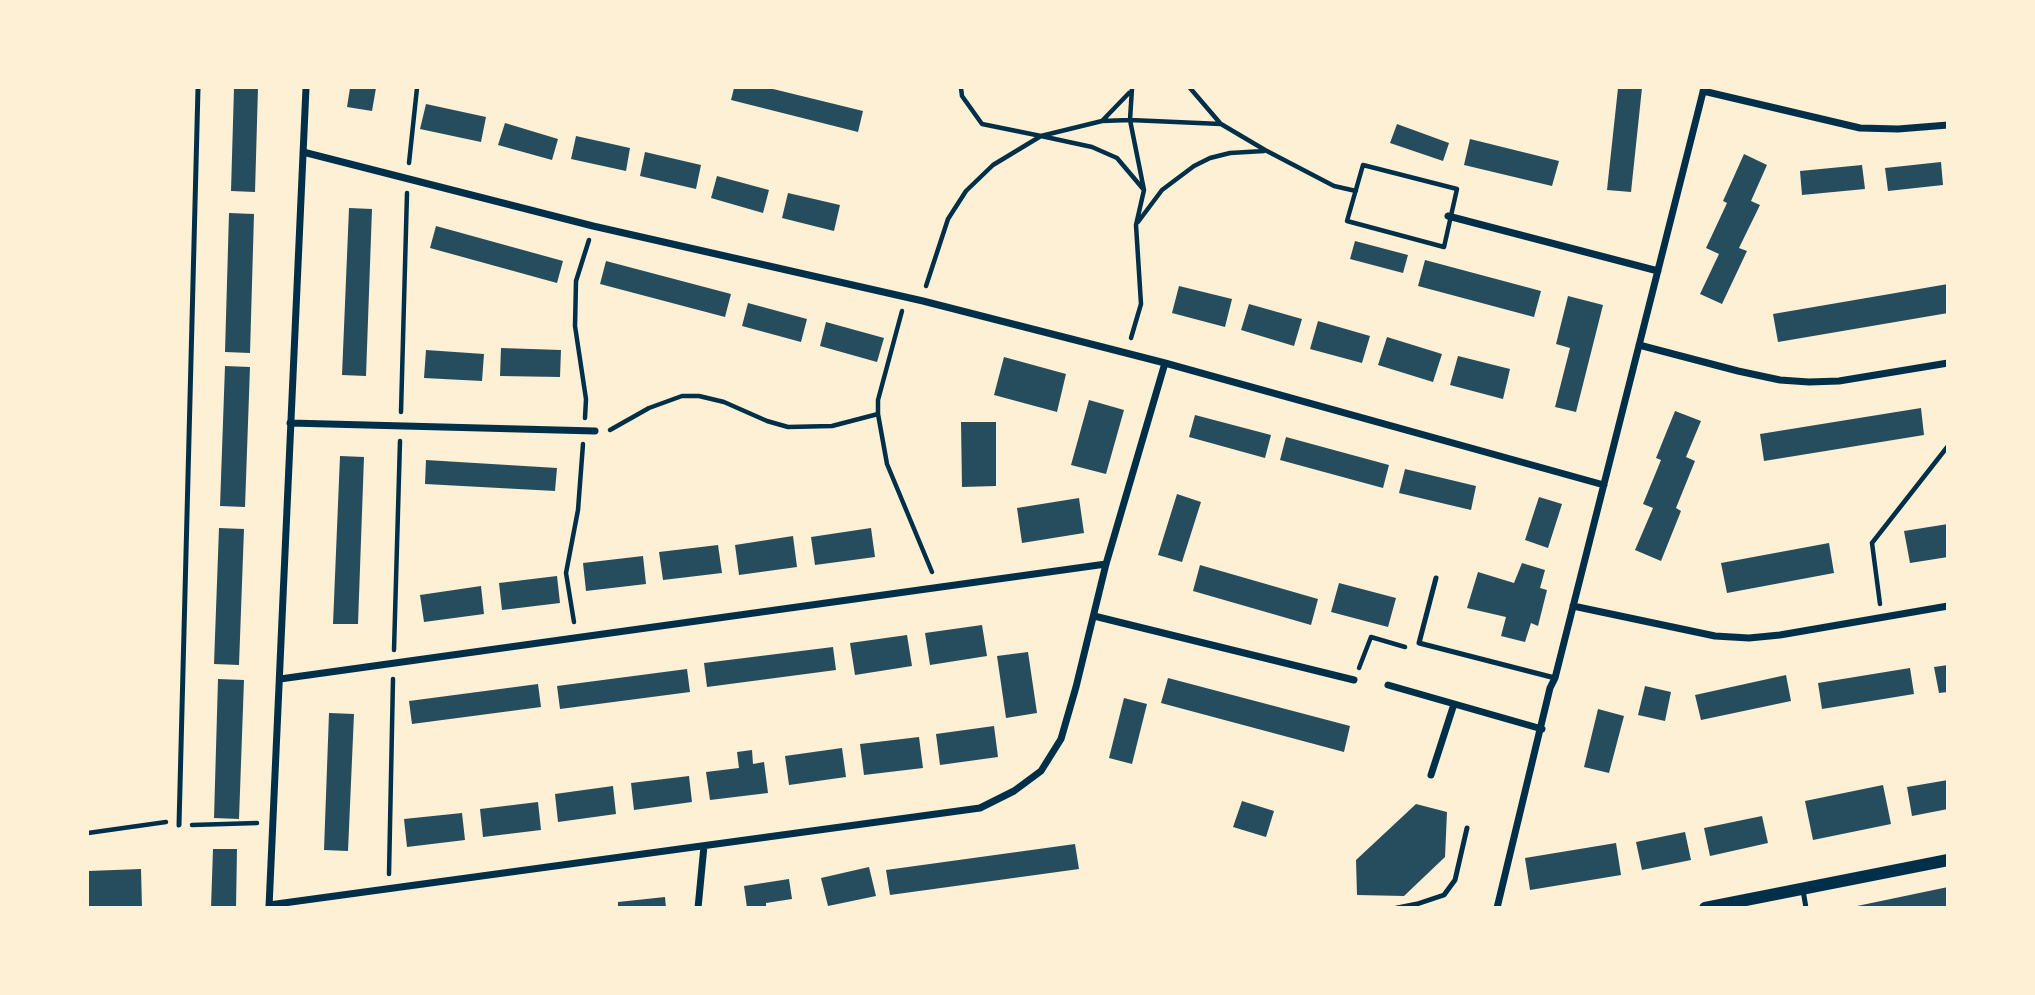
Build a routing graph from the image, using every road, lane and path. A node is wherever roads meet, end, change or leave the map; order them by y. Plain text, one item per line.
1 (198, 88) edge
2 (306, 88) edge
3 (417, 88) edge
4 (961, 88) edge
5 (1190, 88) edge
6 (1704, 89) edge
7 (1131, 90) edge
8 (1130, 120) junction
9 (1102, 121) junction
10 (1221, 124) junction
11 (1948, 125) edge
12 (1041, 136) junction
13 (1265, 150) junction
14 (303, 152) junction
15 (407, 178) junction
16 (1144, 190) junction
17 (1356, 191) junction
18 (1449, 216) junction
19 (1136, 225) junction
20 (593, 226) junction
21 (1658, 271) junction
22 (906, 296) junction
23 (923, 301) junction
24 (1639, 345) junction
25 (1126, 355) junction
26 (1165, 363) junction
27 (1948, 363) edge
28 (878, 414) junction
29 (290, 423) junction
30 (584, 431) junction
31 (595, 431) joint
32 (1948, 446) edge
33 (1604, 485) junction
34 (1106, 564) junction
35 (1436, 578) dead end
36 (939, 587) junction
37 (1573, 606) junction
38 (1948, 606) edge
39 (1094, 616) junction
40 (1882, 617) junction
41 (577, 638) junction
42 (394, 663) junction
43 (1555, 678) junction
44 (280, 679) junction
45 (1354, 680) dead end
46 (1388, 685) dead end
47 (1454, 704) junction
48 (1542, 729) junction
49 (1431, 775) dead end
50 (179, 825) dead end
51 (1467, 828) dead end
52 (704, 846) junction
53 (1948, 860) edge
54 (389, 888) junction
55 (1803, 888) junction
56 (269, 906) edge
57 (698, 908) edge
58 (1397, 908) edge
59 (1497, 908) edge
60 (1705, 908) edge
61 (1806, 908) edge

1 - 50 lane
2 - 14 street
3 - 15 path
4 - 12 path
5 - 10 path
6 - 11 street
6 - 21 street
7 - 8 path
7 - 9 path
8 - 9 path
8 - 10 path
8 - 16 path
9 - 12 path
10 - 13 path
12 - 16 path
12 - 23 path
13 - 17 path
13 - 19 path
14 - 15 street
14 - 29 street
15 - 20 street
16 - 19 path
17 - 18 path
17 - 18 path
18 - 21 street
19 - 25 path
20 - 22 street
20 - 30 path
21 - 24 street
22 - 23 street
22 - 28 path
23 - 25 street
24 - 27 street
24 - 33 street
25 - 26 street
26 - 33 street
26 - 34 street
28 - 31 path
28 - 36 path
29 - 30 street
29 - 44 street
30 - 31 street
30 - 41 path
32 - 40 path
33 - 37 street
34 - 36 street
34 - 39 street
35 - 43 lane
36 - 41 street
37 - 40 street
37 - 43 street
38 - 40 street
39 - 45 street
39 - 52 street
41 - 42 street
42 - 44 street
42 - 54 path
43 - 48 street
44 - 56 street
46 - 47 street
47 - 48 street
47 - 49 street
48 - 59 street
51 - 58 lane
52 - 54 street
52 - 57 street
53 - 55 street
54 - 56 street
55 - 60 street
55 - 61 lane

